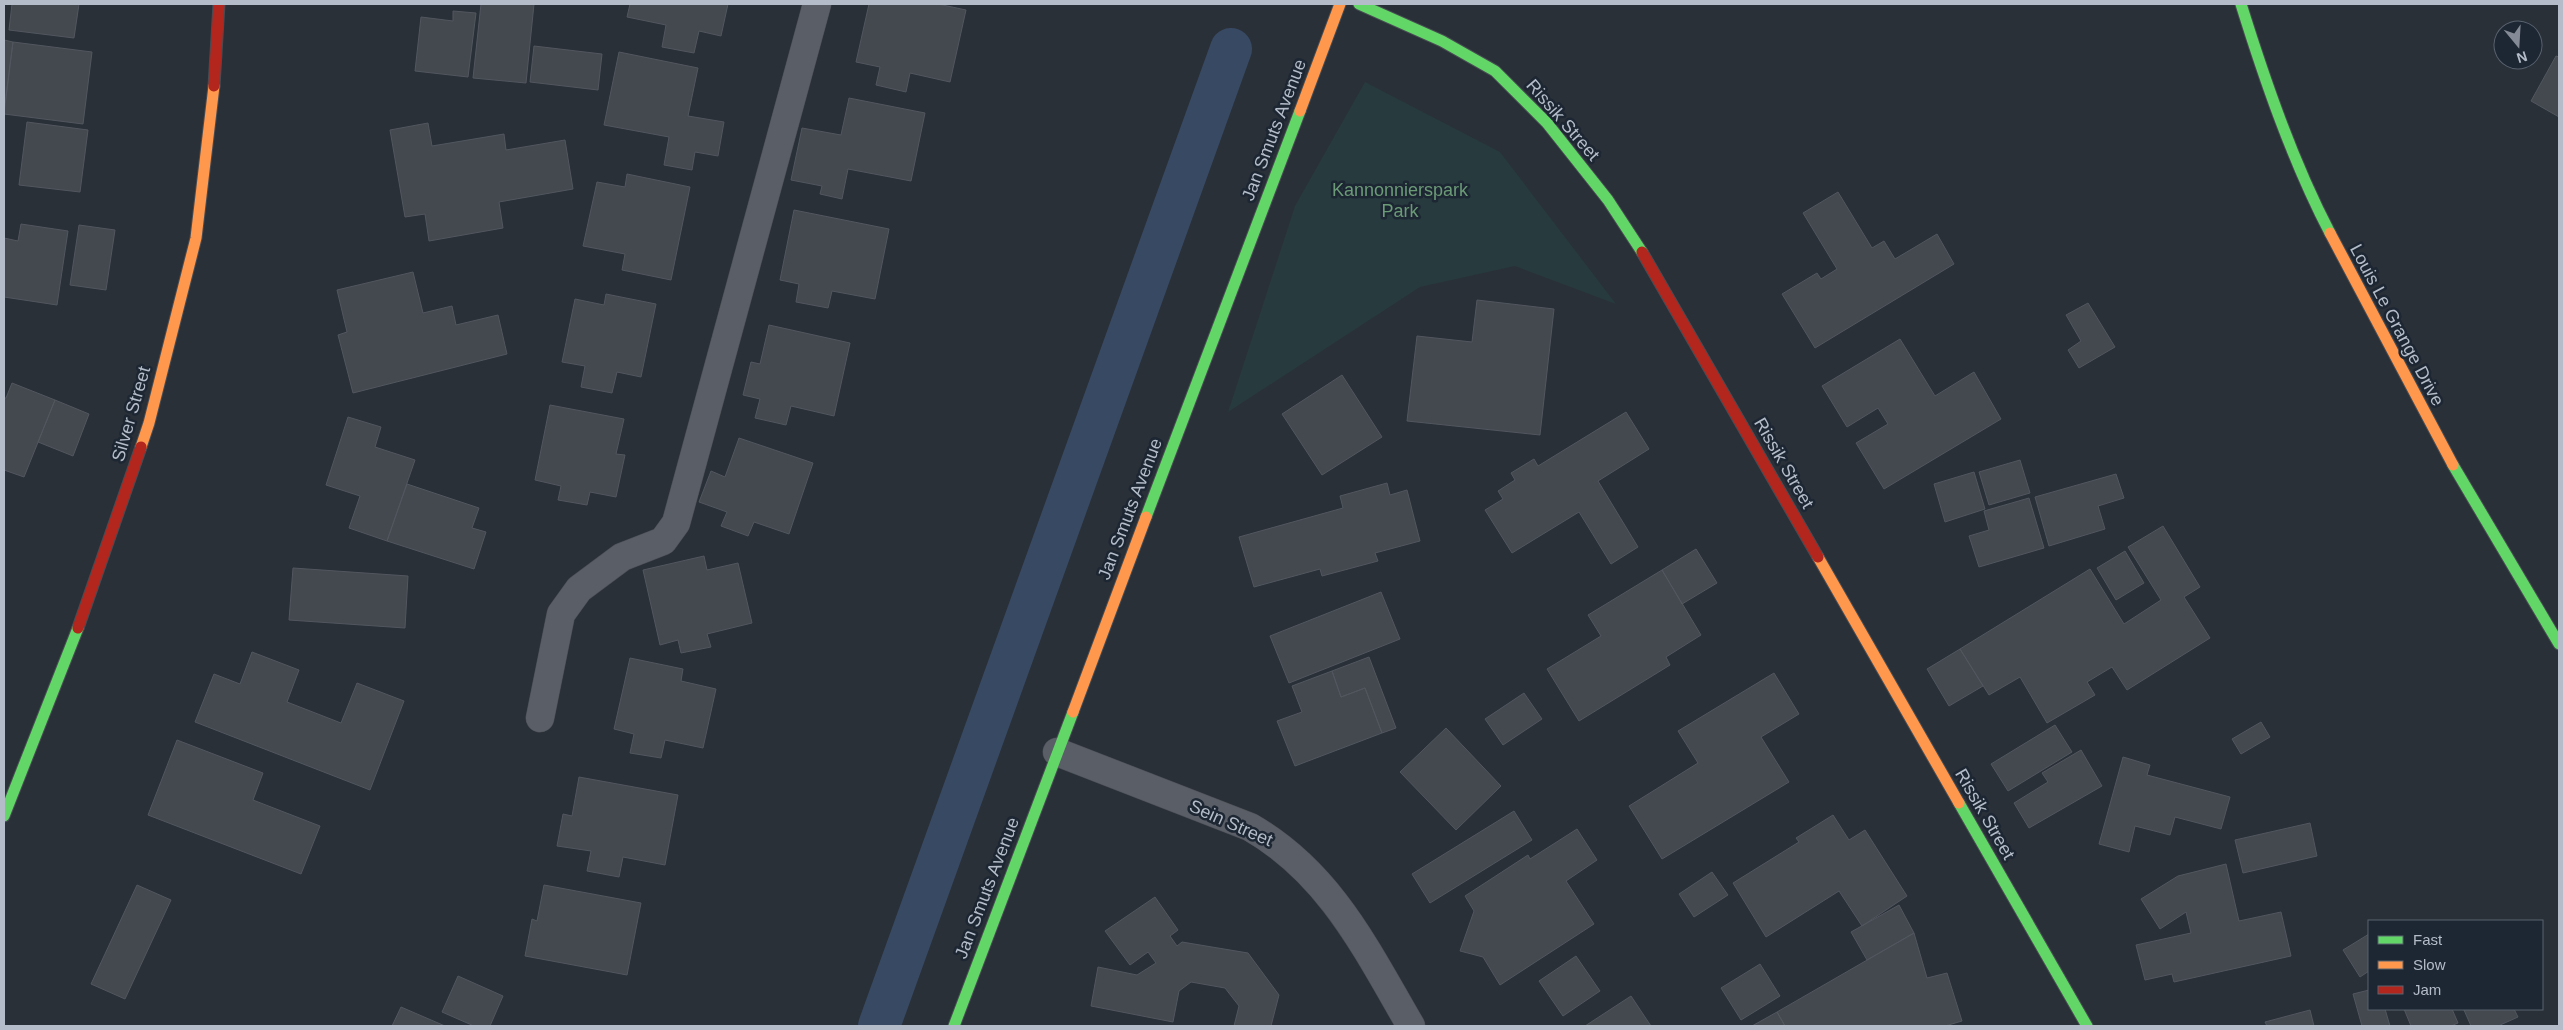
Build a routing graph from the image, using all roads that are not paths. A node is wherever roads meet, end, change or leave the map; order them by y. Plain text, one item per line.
1 (219, 4) edge
2 (817, 4) edge
3 (1340, 4) edge
4 (1359, 4) edge
5 (2242, 4) edge
6 (2559, 644) edge
7 (540, 718) dead end
8 (1057, 752) junction
9 (4, 816) edge
10 (954, 1026) edge
11 (1411, 1026) edge
12 (2087, 1026) edge

1 - 9 street, Silver Street
2 - 7 street
3 - 8 street, Jan Smuts Avenue
4 - 12 street, Rissik Street
5 - 6 street, Louis Le Grange Drive
8 - 10 street, Jan Smuts Avenue
8 - 11 street, Sein Street

